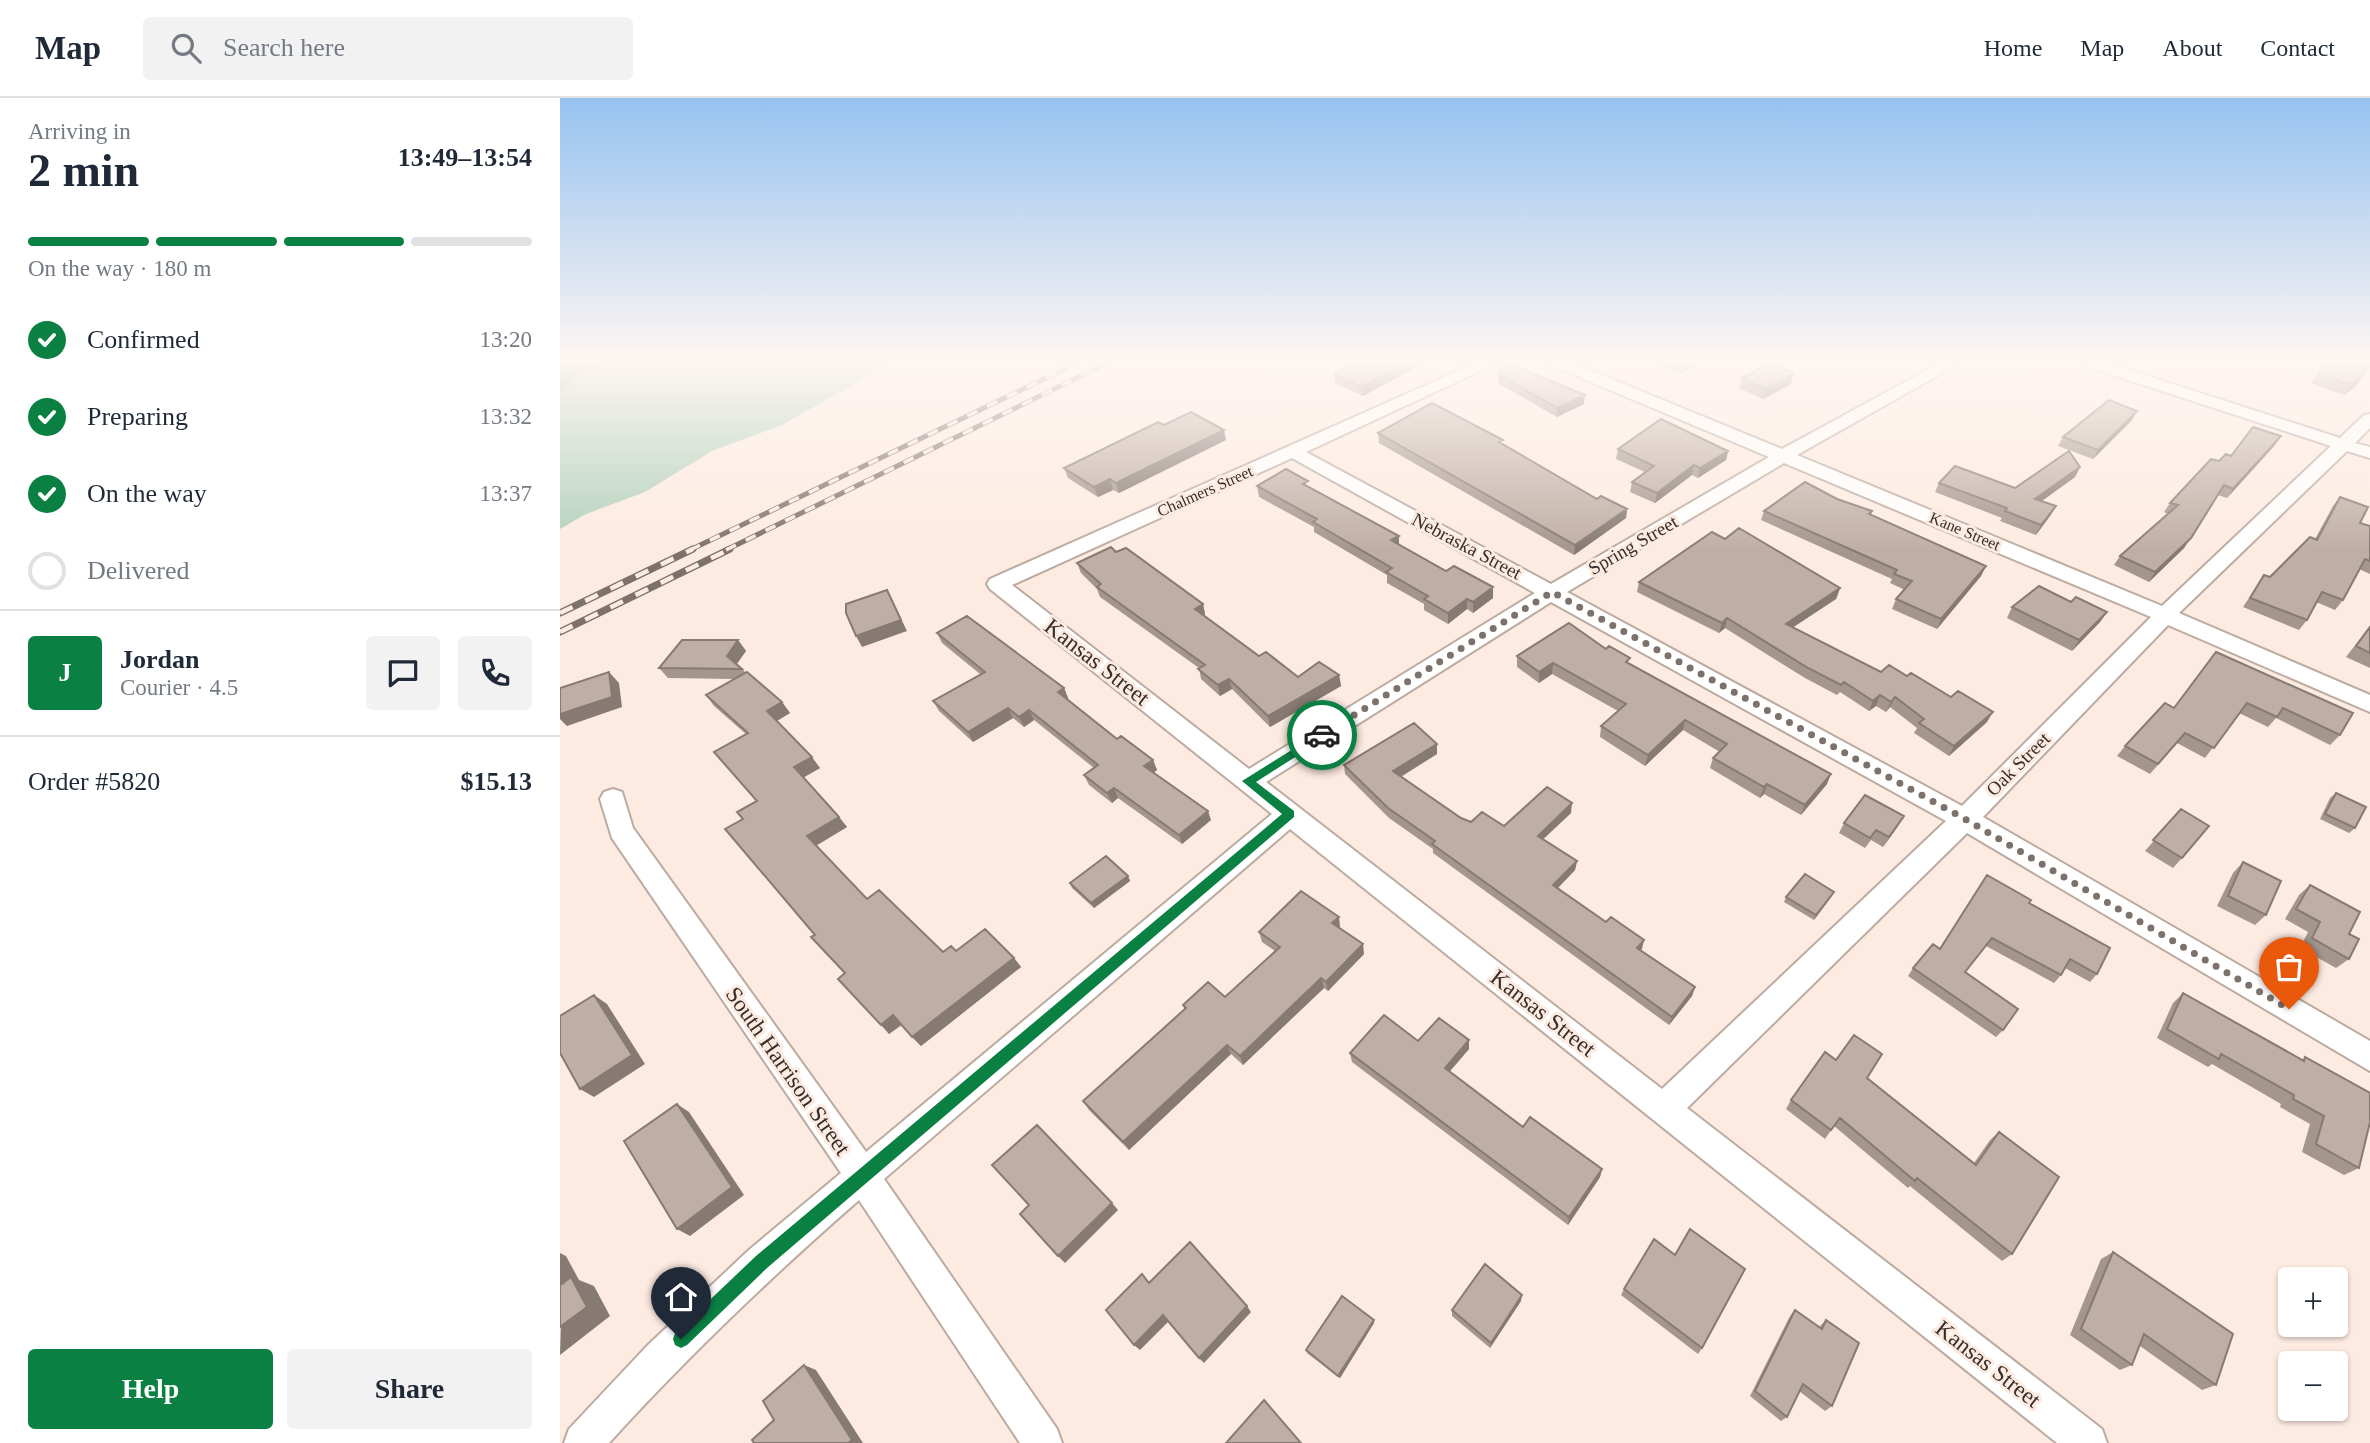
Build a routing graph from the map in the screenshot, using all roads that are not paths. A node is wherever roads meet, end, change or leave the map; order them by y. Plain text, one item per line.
1 (1350, 426) edge
2 (1712, 426) edge
3 (1839, 426) edge
4 (2288, 426) edge
5 (2363, 426) edge
6 (2345, 444) junction
7 (1292, 452) junction
8 (2370, 453) edge
9 (1785, 456) junction
10 (997, 584) joint
11 (1552, 592) junction
12 (2165, 615) junction
13 (2370, 704) edge
14 (1248, 781) junction
15 (613, 799) dead end
16 (1290, 814) junction
17 (1965, 819) junction
18 (2370, 1057) edge
19 (1665, 1108) junction
20 (863, 1177) junction
21 (583, 1443) edge
22 (1043, 1443) edge
23 (2088, 1443) edge

1 - 7 street, Chalmers Street
2 - 9 street, Kane Street
3 - 9 street, Spring Street
4 - 6 street
5 - 6 street, Oak Street
6 - 8 street
6 - 12 street, Oak Street
7 - 10 street, Chalmers Street
7 - 11 street, Nebraska Street
9 - 11 street, Spring Street
9 - 12 street, Kane Street
10 - 14 street, Kansas Street
11 - 14 street, Spring Street
11 - 17 street, Nebraska Street
12 - 13 street, Kane Street
12 - 17 street, Oak Street
14 - 16 street, Kansas Street
15 - 20 street, South Harrison Street
16 - 19 street, Kansas Street
16 - 20 street
17 - 18 street, Nebraska Street
17 - 19 street, Oak Street
19 - 23 street, Kansas Street
20 - 21 street
20 - 22 street, South Harrison Street

